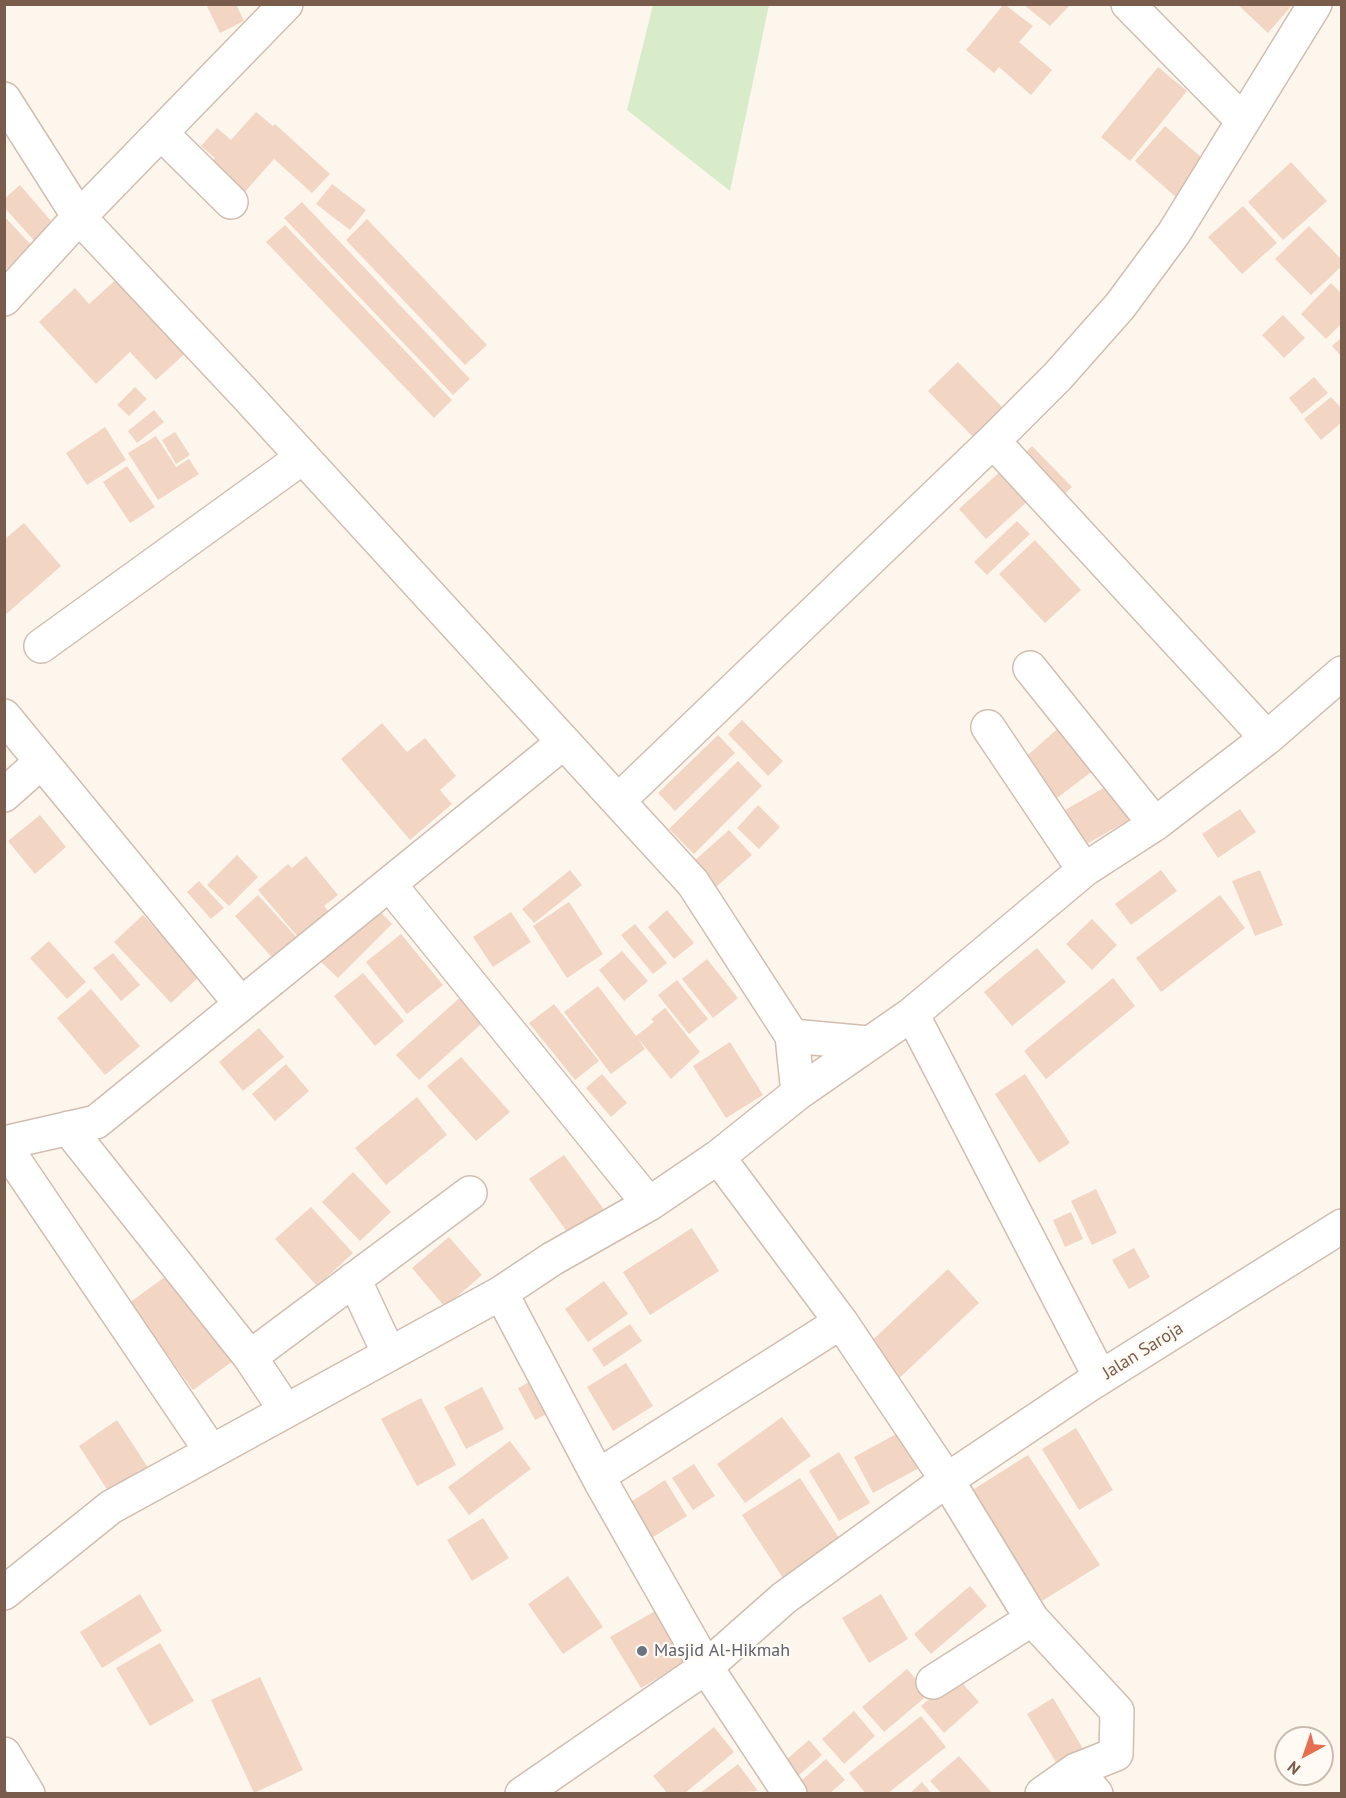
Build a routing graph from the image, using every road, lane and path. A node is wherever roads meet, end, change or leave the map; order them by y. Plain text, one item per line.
1 (286, 4) edge
2 (1128, 4) edge
3 (1315, 4) edge
4 (4, 99) edge
5 (1243, 121) junction
6 (162, 134) junction
7 (231, 202) dead end
8 (79, 217) junction
9 (4, 299) edge
10 (993, 441) junction
11 (303, 457) junction
12 (41, 646) dead end
13 (1030, 668) dead end
14 (1341, 673) edge
15 (4, 716) edge
16 (987, 727) dead end
17 (1267, 738) junction
18 (564, 742) junction
19 (41, 762) junction
20 (4, 795) edge
21 (618, 801) junction
22 (1155, 824) junction
23 (1084, 870) junction
24 (390, 885) junction
25 (241, 1004) junction
26 (912, 1014) junction
27 (792, 1036) junction
28 (868, 1043) junction
29 (798, 1093) junction
30 (68, 1128) junction
31 (4, 1144) edge
32 (718, 1156) junction
33 (470, 1193) dead end
34 (650, 1204) junction
35 (1341, 1226) edge
36 (354, 1279) junction
37 (501, 1293) junction
38 (841, 1322) junction
39 (389, 1354) junction
40 (250, 1357) junction
41 (1100, 1377) junction
42 (286, 1411) junction
43 (211, 1451) junction
44 (598, 1476) junction
45 (946, 1480) junction
46 (4, 1593) edge
47 (1032, 1619) junction
48 (706, 1667) junction
49 (933, 1682) dead end
50 (4, 1754) edge
51 (1086, 1782) edge
52 (28, 1794) edge
53 (522, 1794) edge
54 (789, 1794) edge
55 (1042, 1794) edge

1 - 6 street
2 - 5 street
3 - 5 street
4 - 8 street
5 - 10 street
6 - 7 street
6 - 8 street
8 - 9 street
8 - 11 street
10 - 17 street
10 - 21 street
11 - 12 street
11 - 18 street
13 - 22 street
14 - 17 street
15 - 19 street
16 - 23 street
17 - 22 street
18 - 21 street
18 - 24 street
19 - 20 street
19 - 25 street
21 - 27 street
22 - 23 street
23 - 26 street
24 - 25 street
24 - 34 street
25 - 30 street
26 - 28 street
26 - 41 street
27 - 28 street
27 - 29 street
28 - 29 street
29 - 32 street
30 - 31 street
30 - 40 street
31 - 43 street
32 - 34 street
32 - 38 street
33 - 36 street
34 - 37 street
35 - 41 street, Jalan Saroja
36 - 39 street
36 - 40 street
37 - 39 street
37 - 44 street
38 - 44 street
38 - 45 street
39 - 42 street
40 - 42 street
41 - 45 street, Jalan Saroja
42 - 43 street
43 - 46 street
44 - 48 street
45 - 47 street
45 - 48 street, Jalan Saroja
47 - 49 street
47 - 51 street
48 - 53 street, Jalan Saroja
48 - 54 street
50 - 52 street
51 - 55 street

